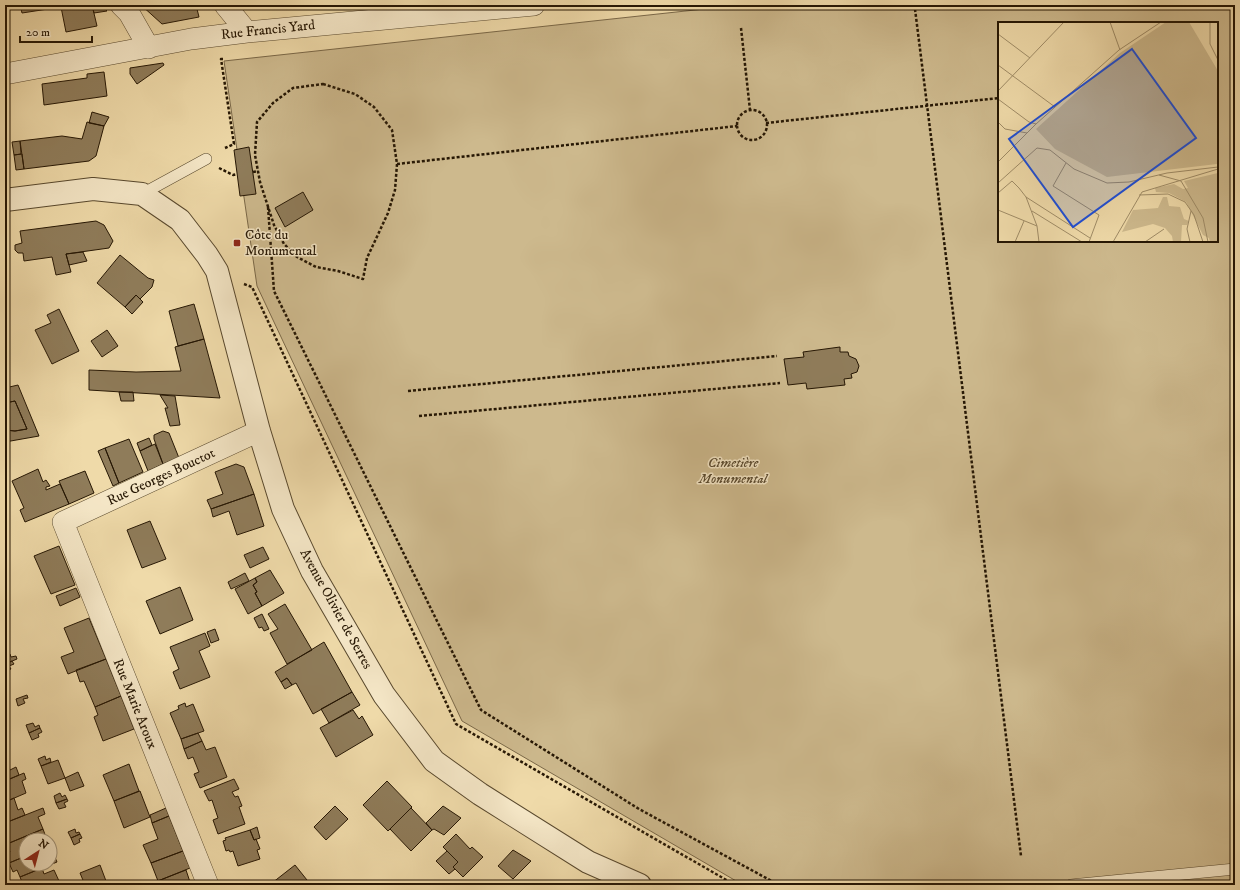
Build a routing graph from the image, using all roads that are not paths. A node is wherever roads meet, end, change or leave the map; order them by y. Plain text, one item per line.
1 (121, 5) edge
2 (225, 5) edge
3 (534, 5) edge
4 (457, 9) edge
5 (247, 32) junction
6 (149, 48) junction
7 (5, 74) edge
8 (206, 160) dead end
9 (142, 194) junction
10 (5, 200) edge
11 (259, 431) junction
12 (63, 522) joint
13 (1235, 869) edge
14 (208, 885) edge
15 (640, 885) edge
16 (1071, 885) edge

1 - 6 street
2 - 5 street
3 - 4 street, Rue Francis Yard
4 - 5 street, Rue Francis Yard
5 - 6 street, Rue Francis Yard
6 - 7 street, Rue Francis Yard
8 - 9 lane
9 - 10 street
9 - 11 street, Avenue Olivier de Serres
11 - 12 street, Rue Georges Bouctot
11 - 15 street, Avenue Olivier de Serres
12 - 14 street, Rue Marie Aroux
13 - 16 lane

